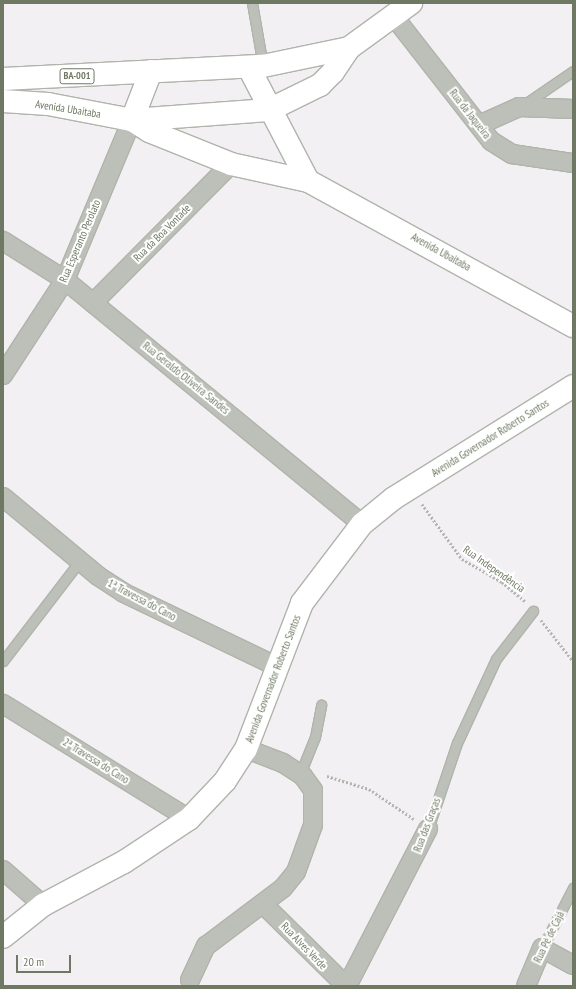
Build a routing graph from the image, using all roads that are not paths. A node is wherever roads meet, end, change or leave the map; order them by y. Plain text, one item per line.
1 (252, 3) edge
2 (412, 3) edge
3 (395, 18) junction
4 (349, 48) junction
5 (256, 67) junction
6 (151, 71) junction
7 (573, 71) edge
8 (3, 79) edge
9 (3, 101) edge
10 (519, 108) junction
11 (573, 109) edge
12 (270, 110) junction
13 (132, 120) junction
14 (479, 126) junction
15 (231, 164) junction
16 (573, 164) edge
17 (308, 180) junction
18 (3, 241) edge
19 (65, 280) junction
20 (93, 303) junction
21 (573, 326) edge
22 (3, 375) edge
23 (573, 386) edge
24 (3, 498) edge
25 (362, 524) junction
26 (79, 562) junction
27 (533, 611) road end
28 (3, 661) edge
29 (276, 666) junction
30 (3, 704) edge
31 (321, 705) dead end
32 (246, 749) junction
33 (300, 774) junction
34 (189, 819) junction
35 (428, 829) joint
36 (3, 870) edge
37 (573, 888) edge
38 (43, 905) junction
39 (264, 905) junction
40 (3, 937) edge
41 (542, 948) junction
42 (573, 965) edge
43 (191, 983) edge
44 (346, 986) edge
45 (526, 986) edge

1 - 5 lane
2 - 3 main road, BA-001
3 - 4 main road, BA-001
3 - 14 street, Rua da Jaqueira
4 - 5 main road, BA-001
4 - 12 main road, BA-001
5 - 6 main road, BA-001
5 - 12 main road
6 - 8 main road, BA-001
6 - 13 main road
7 - 10 lane
9 - 13 main road, Avenida Ubaitaba / BA-001
10 - 11 street
10 - 14 street
12 - 13 main road, Avenida Ubaitaba / BA-001
12 - 17 main road
13 - 15 main road, Avenida Ubaitaba
13 - 19 street, Rua Esperanto Perolato
14 - 16 street, Rua da Jaqueira
15 - 17 main road, Avenida Ubaitaba
15 - 20 street, Rua da Boa Vontade
17 - 21 main road, Avenida Ubaitaba
18 - 19 street, Rua Geraldo Oliveira Sandes
19 - 20 street, Rua Geraldo Oliveira Sandes
19 - 22 street, Rua Esperanto Perolato
20 - 25 street, Rua Geraldo Oliveira Sandes
23 - 25 main road, Avenida Governador Roberto Santos
24 - 26 street, 1ª Travessa do Cano
25 - 29 main road, Avenida Governador Roberto Santos
26 - 28 lane
26 - 29 street, 1ª Travessa do Cano
27 - 35 lane, Rua das Graças
29 - 32 main road, Avenida Governador Roberto Santos
30 - 34 street, 2ª Travessa do Cano
31 - 33 lane
32 - 33 street
32 - 34 main road, Avenida Governador Roberto Santos
33 - 39 street
34 - 38 main road, Avenida Governador Roberto Santos
35 - 44 street, Rua das Graças
36 - 38 street
37 - 41 lane, Rua Pé de Cajá
38 - 40 main road, Avenida Governador Roberto Santos
39 - 43 street
39 - 44 street, Rua Alves Verde
41 - 42 street
41 - 45 street, Rua Pé de Cajá

